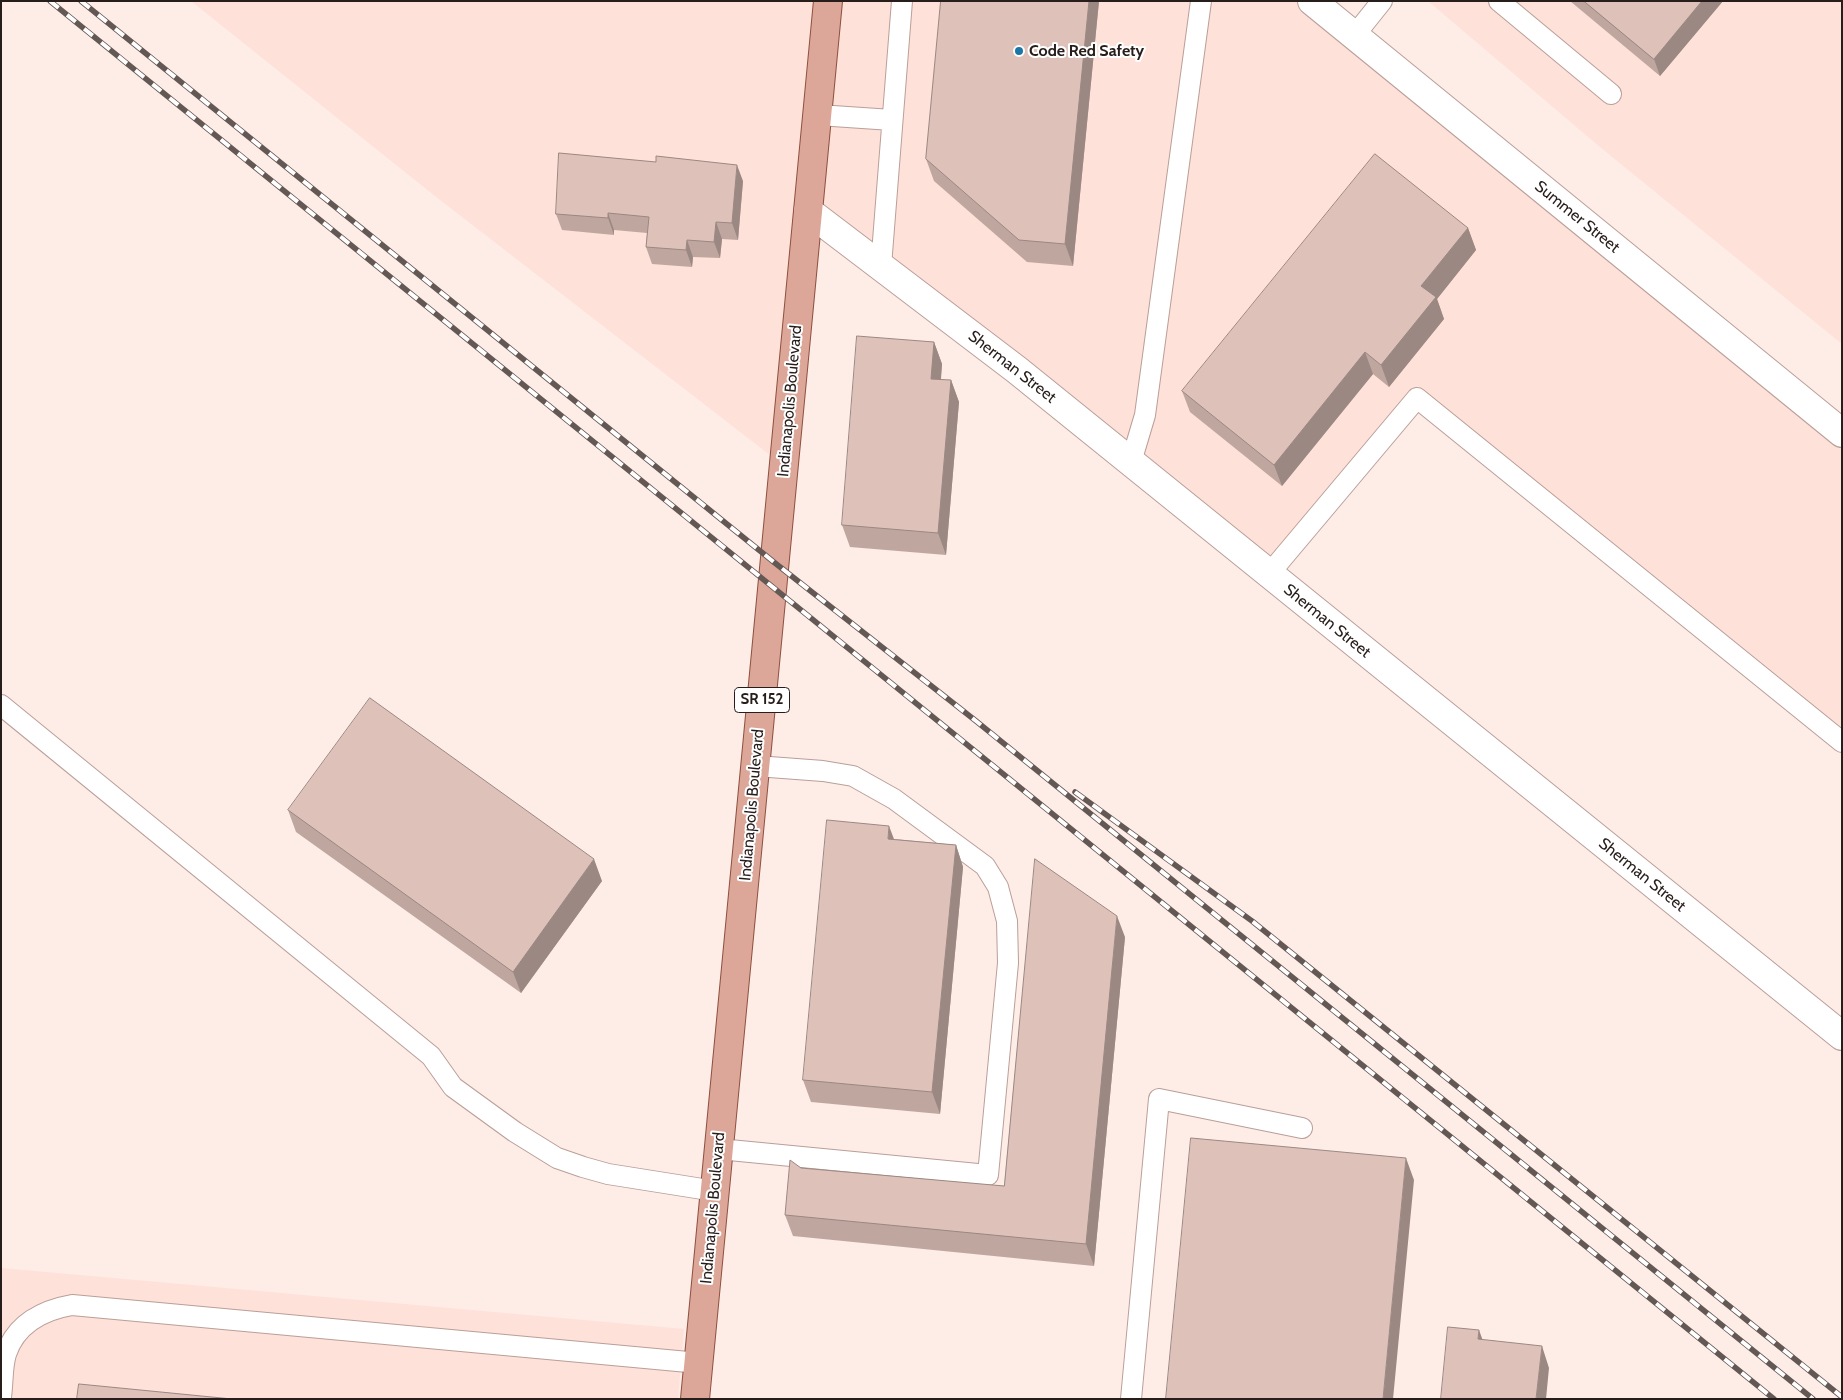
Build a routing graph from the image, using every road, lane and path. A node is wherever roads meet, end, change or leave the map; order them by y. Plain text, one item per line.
1 (828, 1) edge
2 (902, 1) edge
3 (1202, 1) edge
4 (1312, 1) edge
5 (1382, 1) edge
6 (1499, 1) edge
7 (1354, 36) junction
8 (1611, 94) dead end
9 (818, 115) junction
10 (892, 120) junction
11 (808, 211) junction
12 (881, 266) junction
13 (1842, 434) edge
14 (1130, 462) junction
15 (1269, 574) junction
16 (1, 705) edge
17 (1842, 742) edge
18 (756, 766) junction
19 (1842, 1036) edge
20 (1302, 1128) dead end
21 (719, 1149) junction
22 (715, 1191) junction
23 (8, 1335) edge
24 (699, 1363) junction
25 (1, 1397) edge
26 (695, 1399) edge
27 (1132, 1399) edge

1 - 9 main road, Indianapolis Boulevard / SR 152
2 - 10 lane
3 - 14 lane
4 - 7 street, Summer Street
5 - 7 lane
6 - 8 lane
7 - 13 street, Summer Street
9 - 10 lane
9 - 11 main road, Indianapolis Boulevard / SR 152
10 - 12 lane
11 - 12 street, Sherman Street
11 - 18 main road, Indianapolis Boulevard / SR 152
12 - 14 street, Sherman Street
14 - 15 street, Sherman Street
15 - 17 lane
15 - 19 street, Sherman Street
16 - 22 lane
18 - 21 main road, Indianapolis Boulevard / SR 152
18 - 21 lane
20 - 27 lane
21 - 22 main road, Indianapolis Boulevard / SR 152
22 - 24 main road, Indianapolis Boulevard / SR 152
23 - 24 lane
23 - 25 lane
24 - 26 main road, Indianapolis Boulevard / SR 152

